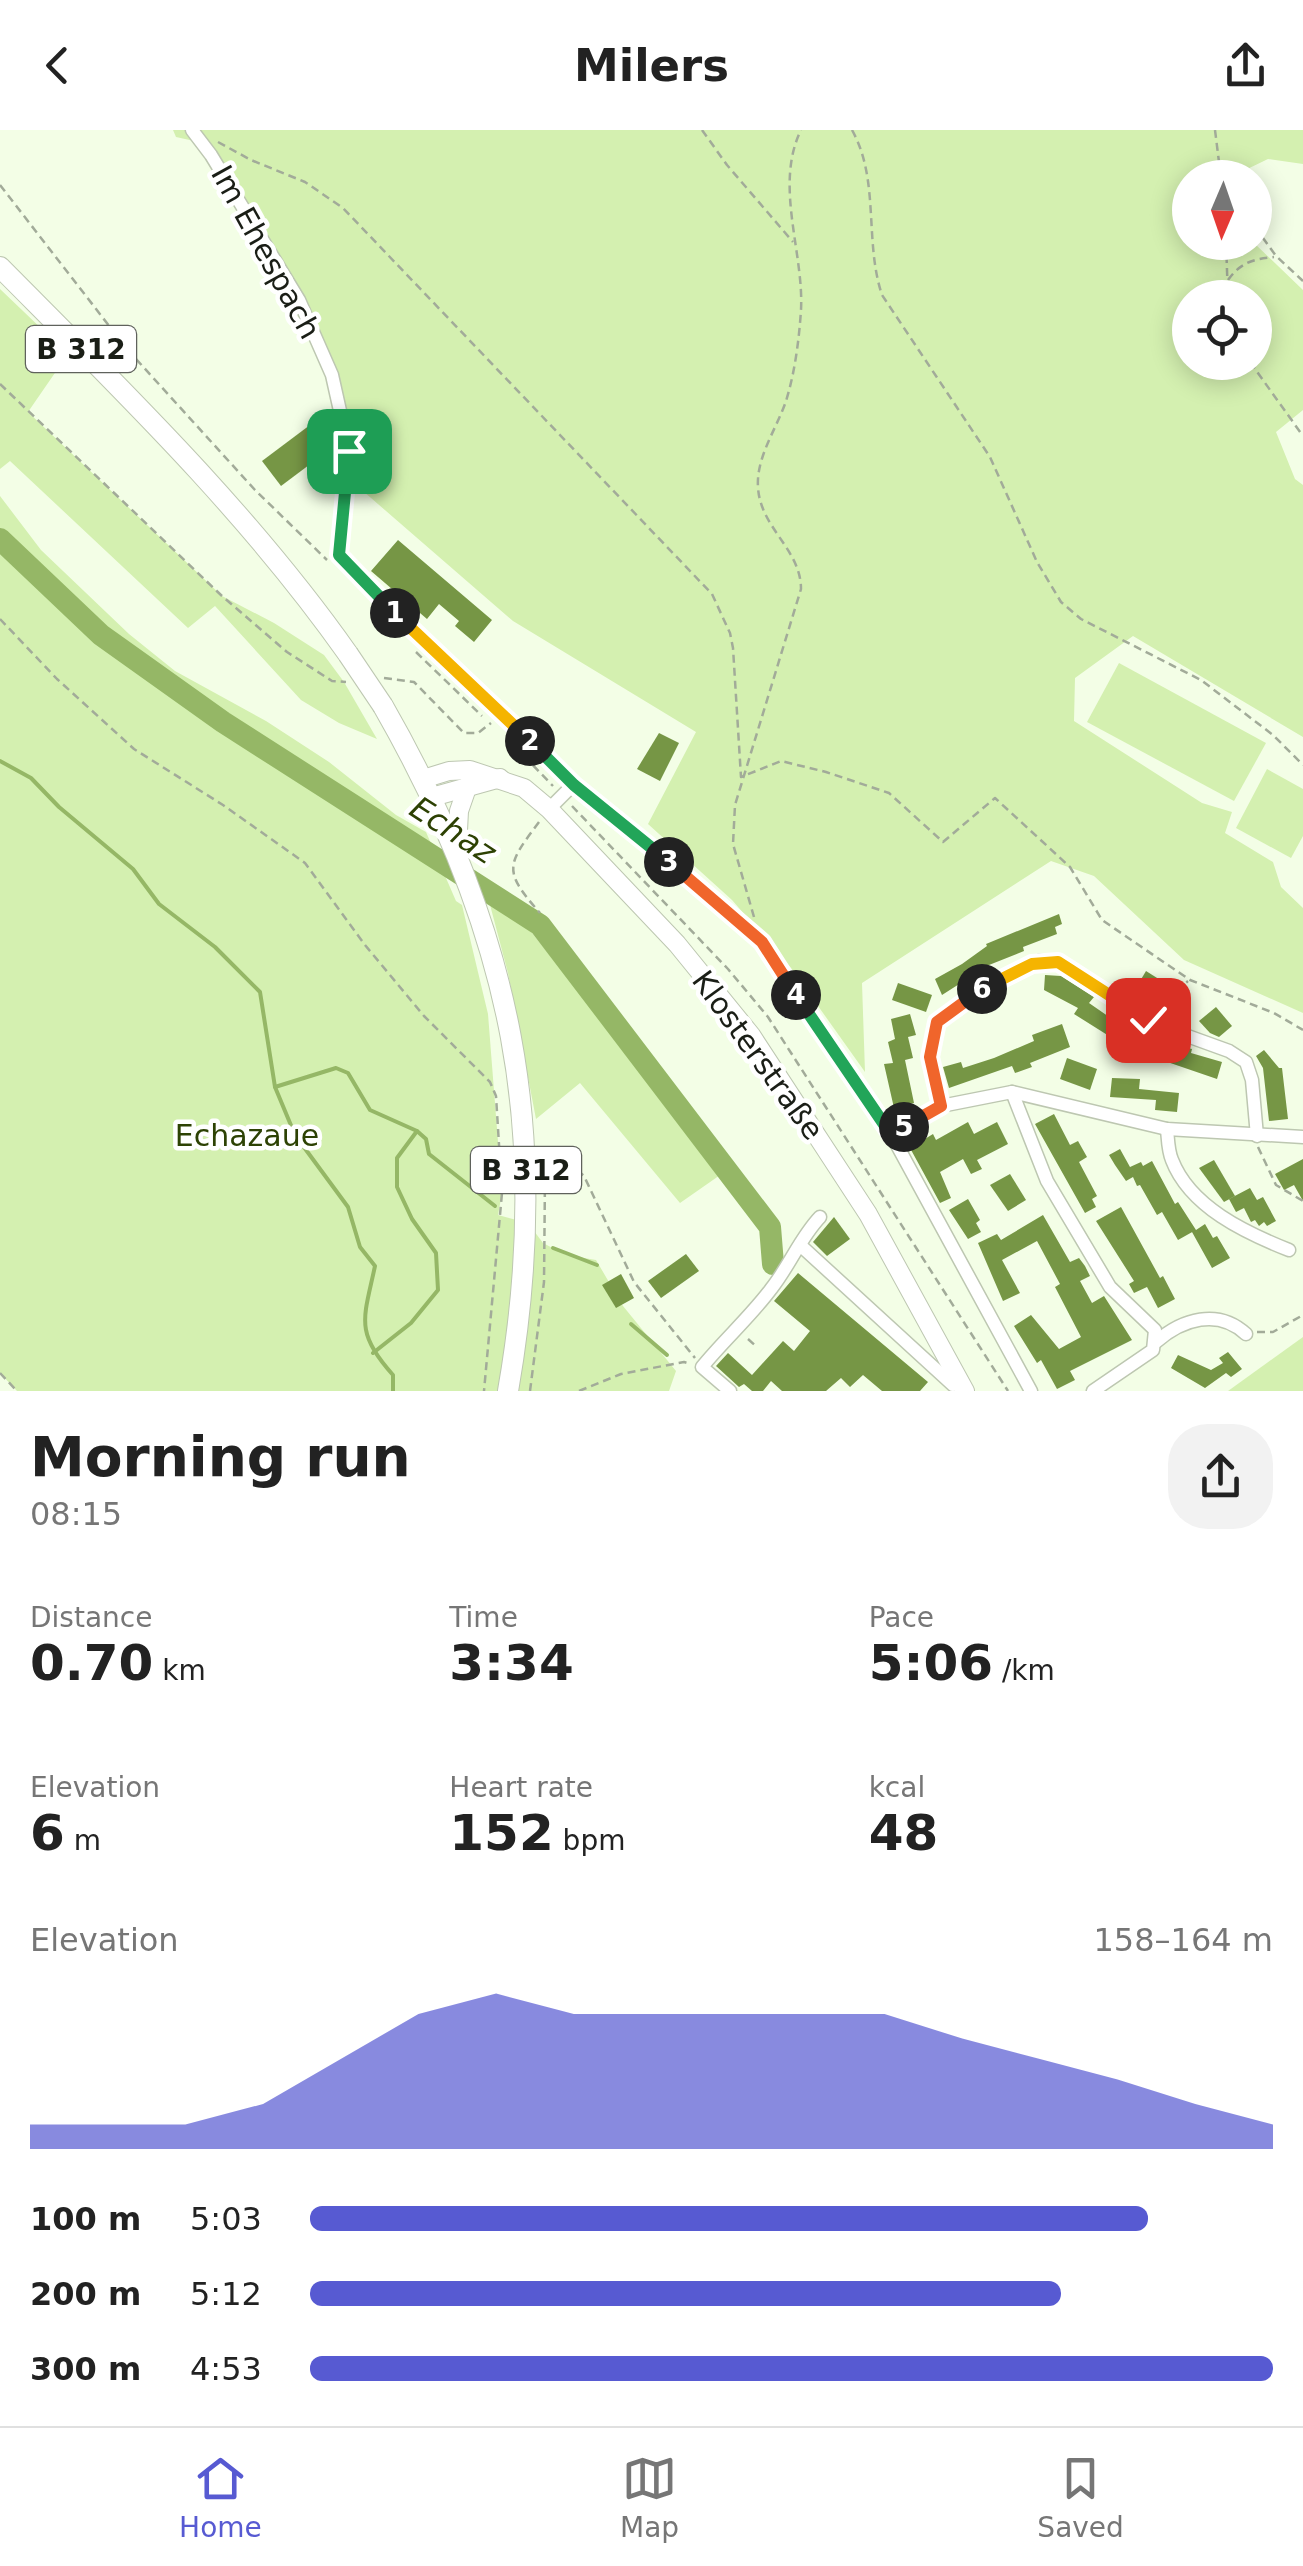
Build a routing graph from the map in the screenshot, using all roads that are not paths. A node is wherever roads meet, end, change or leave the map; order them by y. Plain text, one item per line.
1 (192, 130) edge
2 (0, 267) edge
3 (500, 778) junction
4 (574, 785) junction
5 (468, 786) junction
6 (428, 788) junction
7 (556, 803) junction
8 (459, 857) junction
9 (1012, 1092) junction
10 (941, 1106) junction
11 (1167, 1129) junction
12 (892, 1136) junction
13 (1257, 1136) junction
14 (1303, 1137) edge
15 (820, 1217) dead end
16 (800, 1245) junction
17 (1289, 1250) dead end
18 (1246, 1334) road end
19 (1156, 1342) junction
20 (955, 1387) edge
21 (508, 1391) edge
22 (730, 1391) edge
23 (1031, 1391) edge
24 (1092, 1391) edge

1 - 4 street, Im Ehespach
2 - 6 main road, B 312, bridge
3 - 5 main road
3 - 6 main road, Klosterstraße
3 - 7 main road, Klosterstraße
4 - 7 street
4 - 12 street
5 - 6 main road
5 - 8 main road
6 - 8 main road, B 312
7 - 20 main road, Klosterstraße
8 - 21 main road, B 312
9 - 10 street
9 - 11 street
9 - 19 street
10 - 12 street
10 - 13 street
11 - 13 street
11 - 17 street
12 - 23 street
13 - 14 street
15 - 16 street
16 - 20 street
16 - 22 street
18 - 19 street
19 - 24 street

